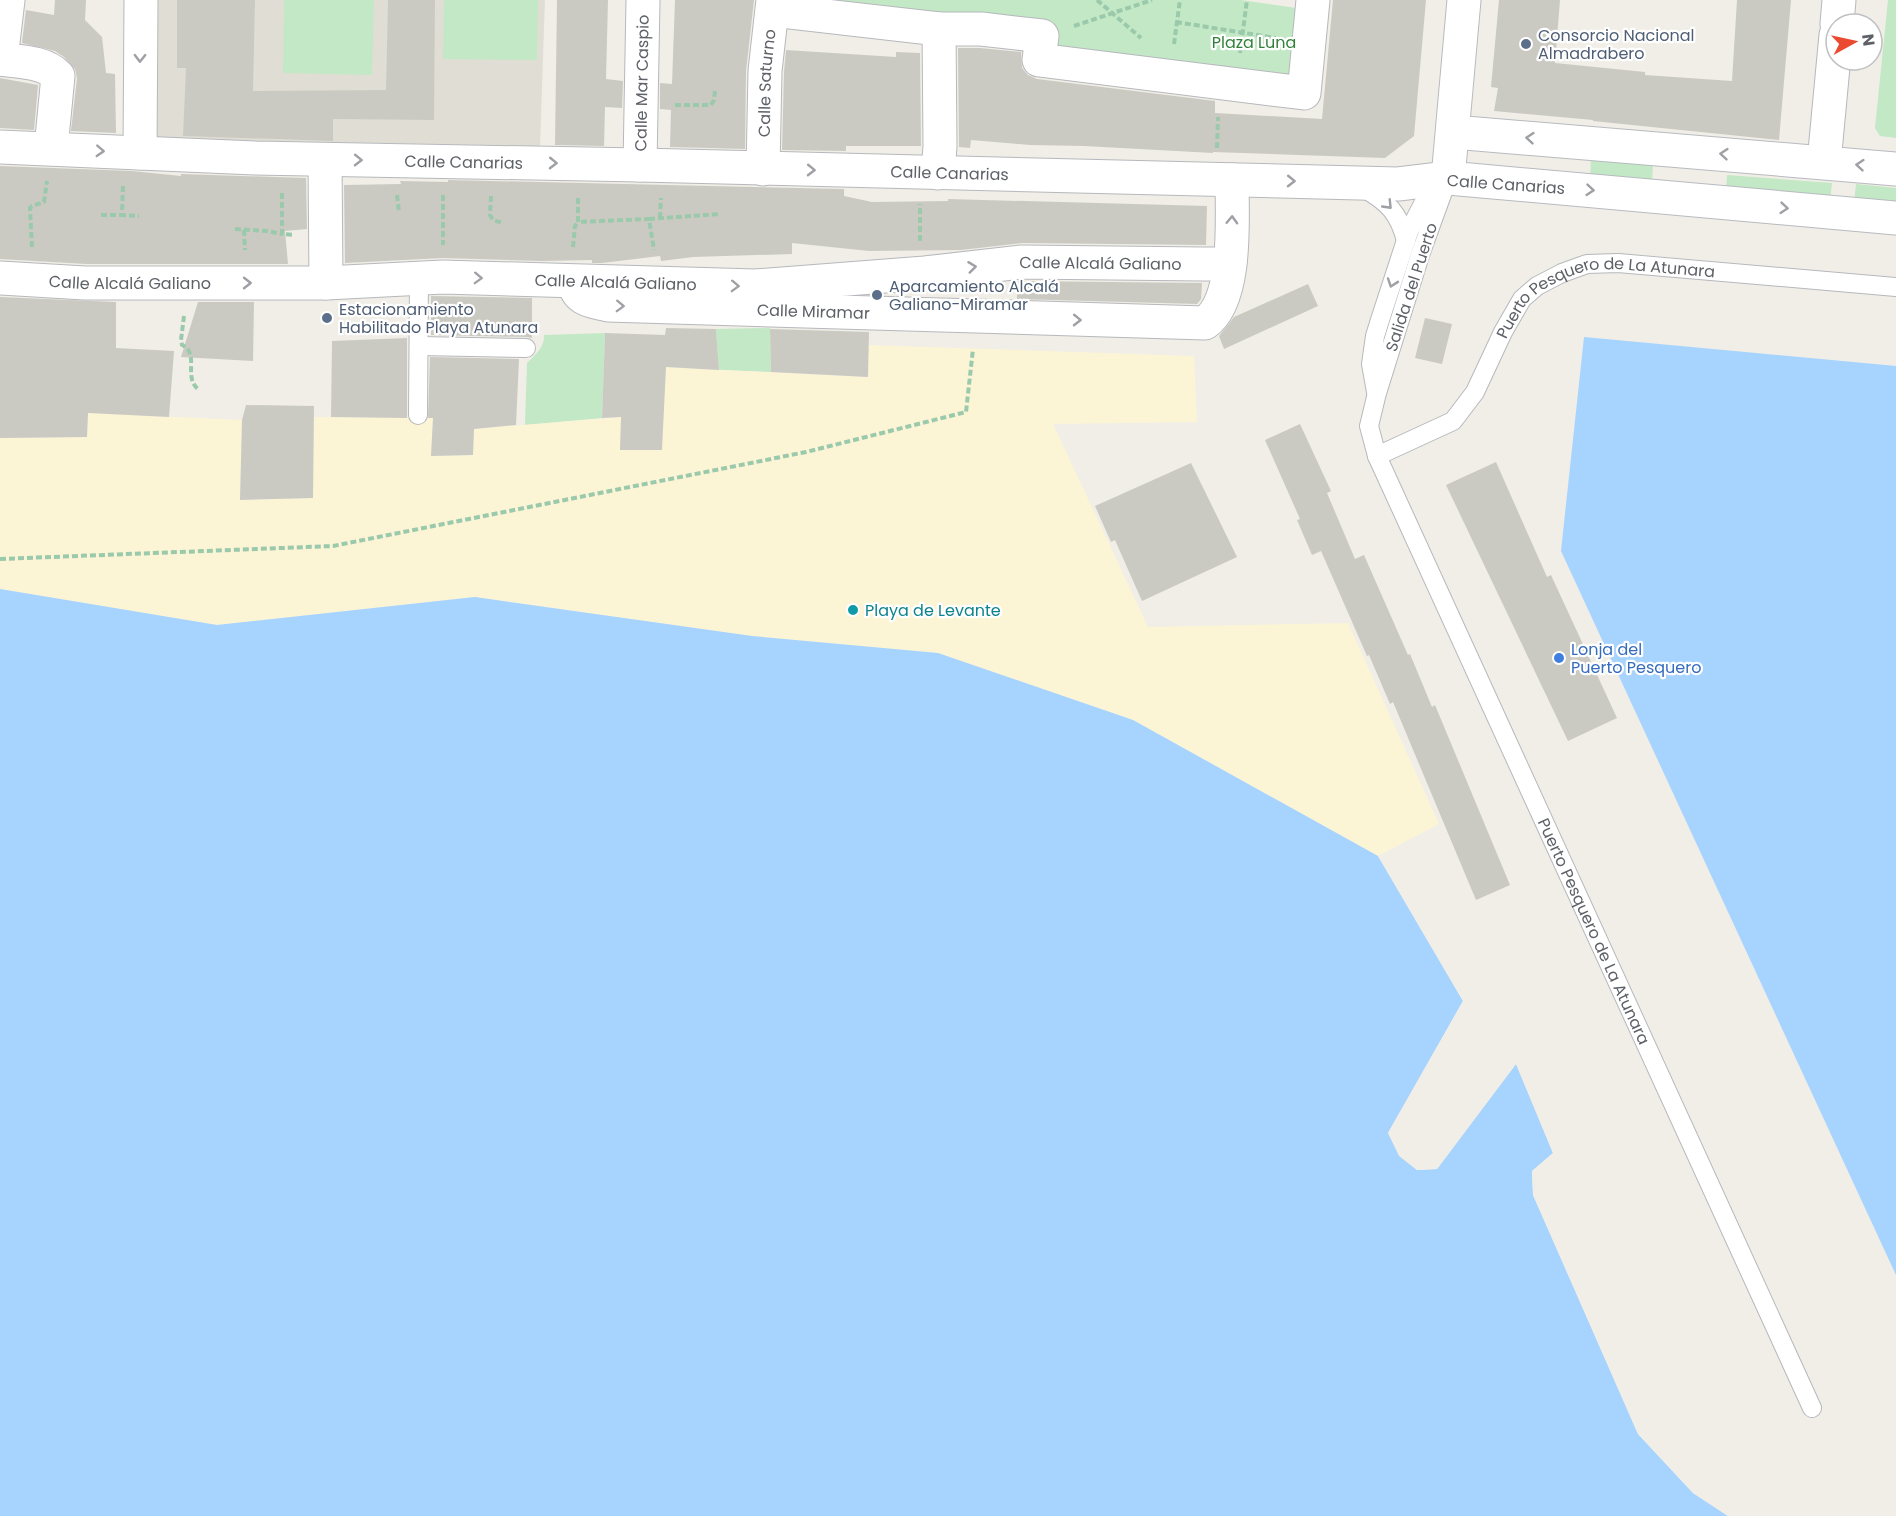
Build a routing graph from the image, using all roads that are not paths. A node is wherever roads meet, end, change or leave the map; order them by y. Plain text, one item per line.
1 (8, 0) edge
2 (141, 0) edge
3 (643, 0) edge
4 (1312, 0) edge
5 (1464, 0) edge
6 (773, 5) edge
7 (939, 29) junction
8 (1, 59) edge
9 (1833, 72) edge
10 (1453, 132) junction
11 (0, 147) edge
12 (51, 148) junction
13 (133, 152) junction
14 (325, 160) junction
15 (1824, 162) junction
16 (640, 165) junction
17 (1896, 168) edge
18 (763, 169) junction
19 (929, 173) junction
20 (1448, 178) junction
21 (1225, 180) junction
22 (1353, 182) junction
23 (1896, 218) edge
24 (1407, 241) junction
25 (1230, 261) junction
26 (431, 278) junction
27 (0, 279) edge
28 (574, 281) junction
29 (326, 283) junction
30 (1896, 287) edge
31 (419, 346) junction
32 (526, 348) dead end
33 (1376, 397) junction
34 (418, 415) dead end
35 (1377, 456) junction
36 (1812, 1408) dead end

1 - 8 street
2 -> 13 street
3 - 16 street, Calle Mar Caspio
4 - 7 street
5 - 10 street
6 - 7 street
6 - 18 street, Calle Saturno
7 - 19 street
8 - 12 street
9 - 15 street
15 -> 10 street
10 - 20 street
11 - 12 street, Calle Canarias
12 -> 13 street, Calle Canarias
13 - 14 street, Calle Canarias
14 -> 16 street, Calle Canarias
14 - 29 street
17 -> 15 street
16 - 18 street, Calle Canarias
18 -> 19 street, Calle Canarias
19 - 21 street, Calle Canarias
20 - 22 street, Calle Canarias
20 -> 23 street, Calle Canarias
20 - 24 lane
20 - 33 lane, Salida del Puerto
21 -> 22 street, Calle Canarias
25 -> 21 street, Calle Miramar
22 -> 24 lane
24 -> 33 lane
28 -> 25 street, Calle Alcalá Galiano
28 -> 25 street, Calle Miramar
26 -> 28 street, Calle Alcalá Galiano
26 - 29 street, Calle Alcalá Galiano
26 - 31 lane
27 -> 29 street, Calle Alcalá Galiano
30 - 35 lane, Puerto Pesquero de La Atunara
31 - 32 lane
31 - 34 lane
33 - 35 lane, Puerto Pesquero de La Atunara
35 - 36 lane, Puerto Pesquero de La Atunara

